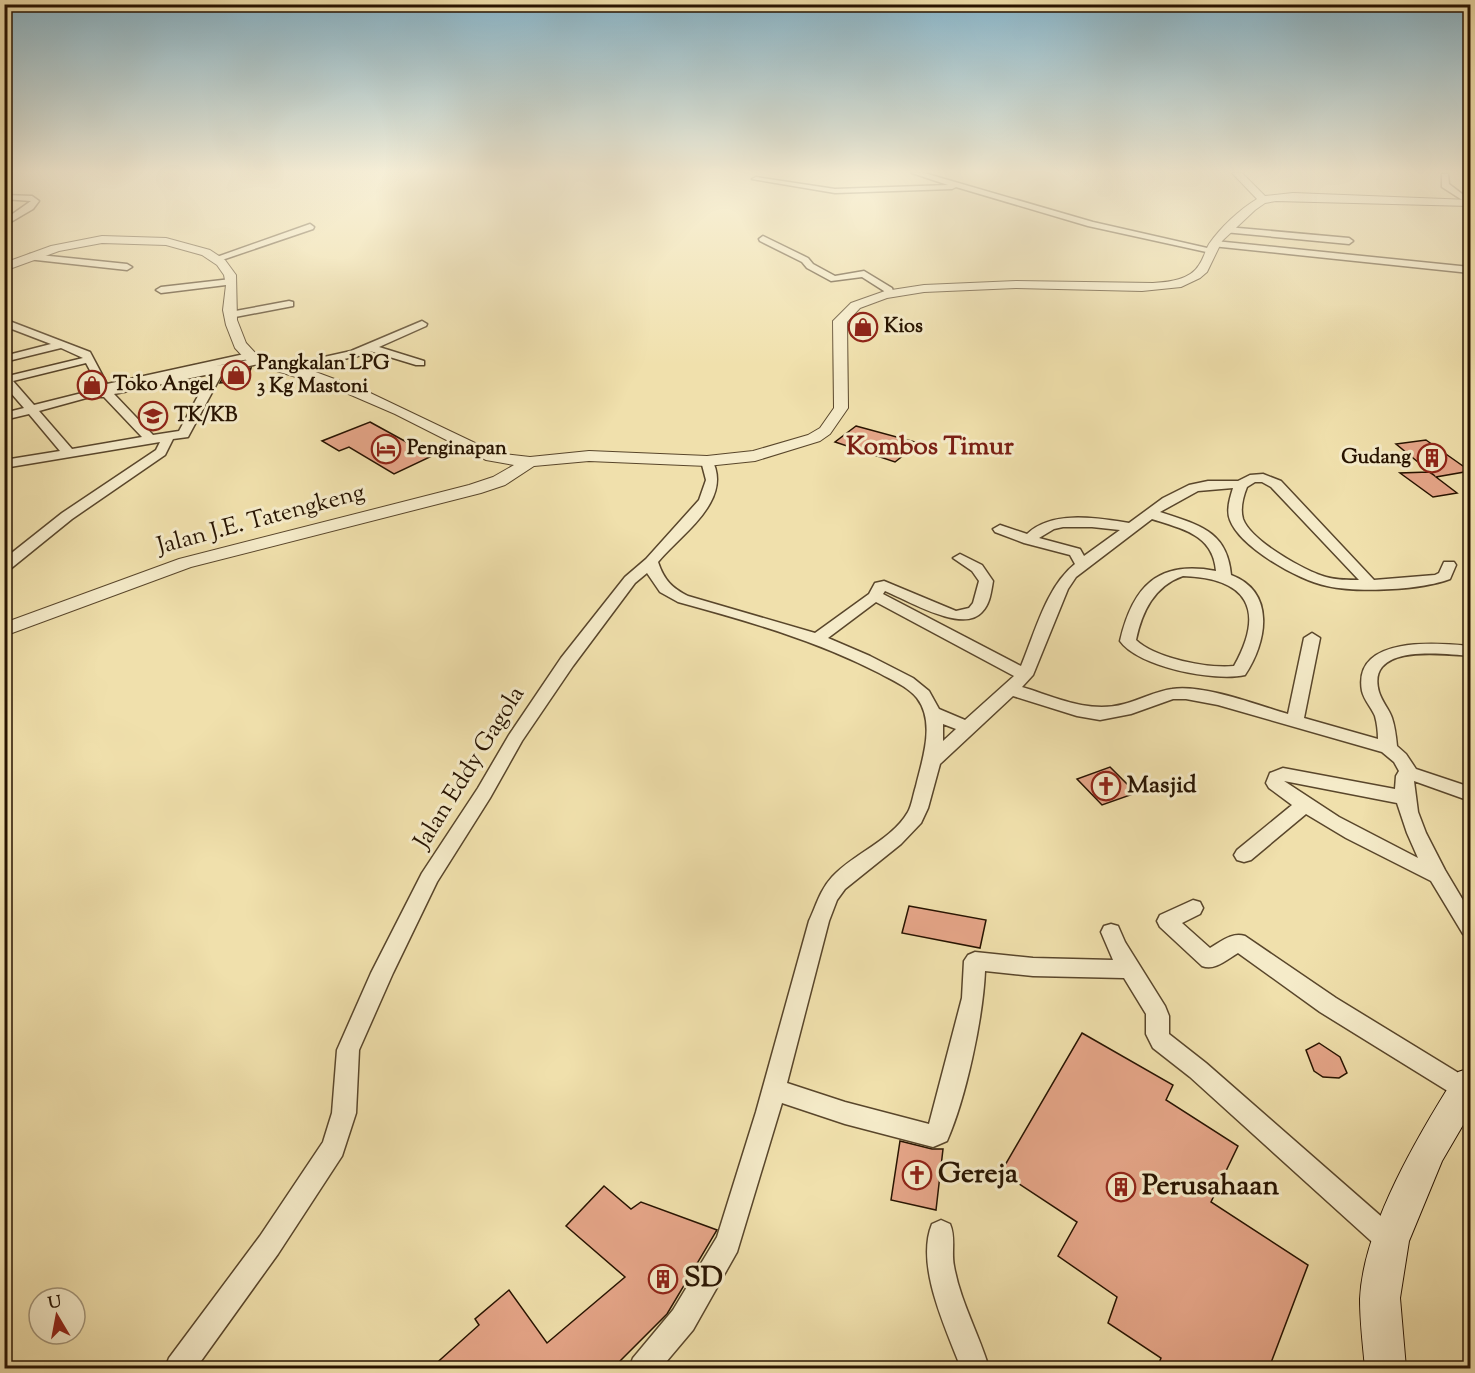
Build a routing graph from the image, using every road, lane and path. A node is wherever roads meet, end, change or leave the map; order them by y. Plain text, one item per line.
1 (280, 237) edge
2 (1160, 237) edge
3 (1221, 237) edge
4 (1305, 237) edge
5 (763, 239) dead end
6 (1349, 241) dead end
7 (1213, 247) junction
8 (30, 257) junction
9 (216, 259) junction
10 (127, 267) dead end
11 (4, 268) edge
12 (1470, 270) edge
13 (231, 282) junction
14 (161, 290) dead end
15 (889, 294) junction
16 (289, 304) dead end
17 (230, 315) junction
18 (4, 322) edge
19 (422, 324) dead end
20 (26, 330) junction
21 (4, 336) edge
22 (61, 345) junction
23 (372, 348) junction
24 (4, 359) edge
25 (90, 359) junction
26 (254, 359) junction
27 (420, 363) dead end
28 (288, 369) junction
29 (218, 370) junction
30 (173, 376) junction
31 (5, 380) edge
32 (99, 392) junction
33 (30, 410) junction
34 (4, 417) edge
35 (168, 437) junction
36 (151, 440) junction
37 (68, 452) junction
38 (707, 461) junction
39 (530, 462) junction
40 (4, 464) edge
41 (1241, 485) junction
42 (1149, 513) junction
43 (1132, 528) junction
44 (1000, 529) dead end
45 (1029, 540) junction
46 (960, 558) dead end
47 (651, 562) junction
48 (1082, 564) junction
49 (1449, 565) dead end
50 (4, 567) edge
51 (1224, 576) junction
52 (1369, 583) junction
53 (875, 596) junction
54 (4, 630) edge
55 (1312, 638) dead end
56 (817, 639) junction
57 (1470, 651) edge
58 (1025, 675) junction
59 (1010, 689) junction
60 (932, 713) junction
61 (1295, 722) junction
62 (968, 728) junction
63 (1388, 748) junction
64 (932, 760) junction
65 (1410, 774) junction
66 (1470, 794) edge
67 (1406, 798) junction
68 (1304, 805) junction
69 (1244, 855) dead end
70 (1436, 874) junction
71 (1193, 908) dead end
72 (1470, 928) edge
73 (1111, 932) dead end
74 (1131, 969) junction
75 (1469, 1087) edge
76 (774, 1089) junction
77 (940, 1233) dead end
78 (1390, 1241) junction
79 (179, 1368) edge
80 (643, 1368) edge
81 (975, 1368) edge
82 (1385, 1368) edge

1 - 9 street
2 - 7 street
3 - 7 street
4 - 6 street
5 - 15 street
7 - 12 street
7 - 15 street
8 - 9 street
8 - 10 street
8 - 11 street
9 - 13 street
13 - 14 street
13 - 17 street
15 - 38 street
16 - 17 street
17 - 26 street
18 - 20 street
19 - 23 street
20 - 21 street
20 - 22 street
22 - 24 street
22 - 25 street
23 - 27 street
23 - 28 street
25 - 31 street
25 - 32 street
26 - 28 street
26 - 29 street
26 - 30 street
28 - 39 street
29 - 30 street
29 - 35 street
30 - 32 street
31 - 33 street
32 - 33 street
32 - 36 street
33 - 34 street
33 - 37 street
35 - 36 street
35 - 50 street
36 - 37 street
37 - 40 street
38 - 39 street
38 - 47 street, Jalan Eddy Gagola
39 - 54 street, Jalan J.E. Tatengkeng
41 - 42 street
41 - 52 street
41 - 52 street
42 - 43 street
42 - 51 street
43 - 45 street
43 - 48 street
44 - 45 street
45 - 48 street
46 - 53 street
47 - 56 street
47 - 79 street, Jalan Eddy Gagola
48 - 58 street
49 - 52 street
51 - 51 street
53 - 56 street
53 - 58 street
55 - 61 street
56 - 60 street
57 - 63 street
58 - 59 street
59 - 61 street
59 - 62 street
60 - 62 street
60 - 64 street
61 - 63 street
62 - 64 street
63 - 65 street
64 - 76 street
65 - 66 street
65 - 67 street
67 - 68 street
67 - 70 street
68 - 69 street
68 - 70 street
70 - 72 street
71 - 75 street
73 - 74 street
74 - 76 street
74 - 78 street
75 - 78 main road
76 - 80 street
77 - 81 street
78 - 82 main road

